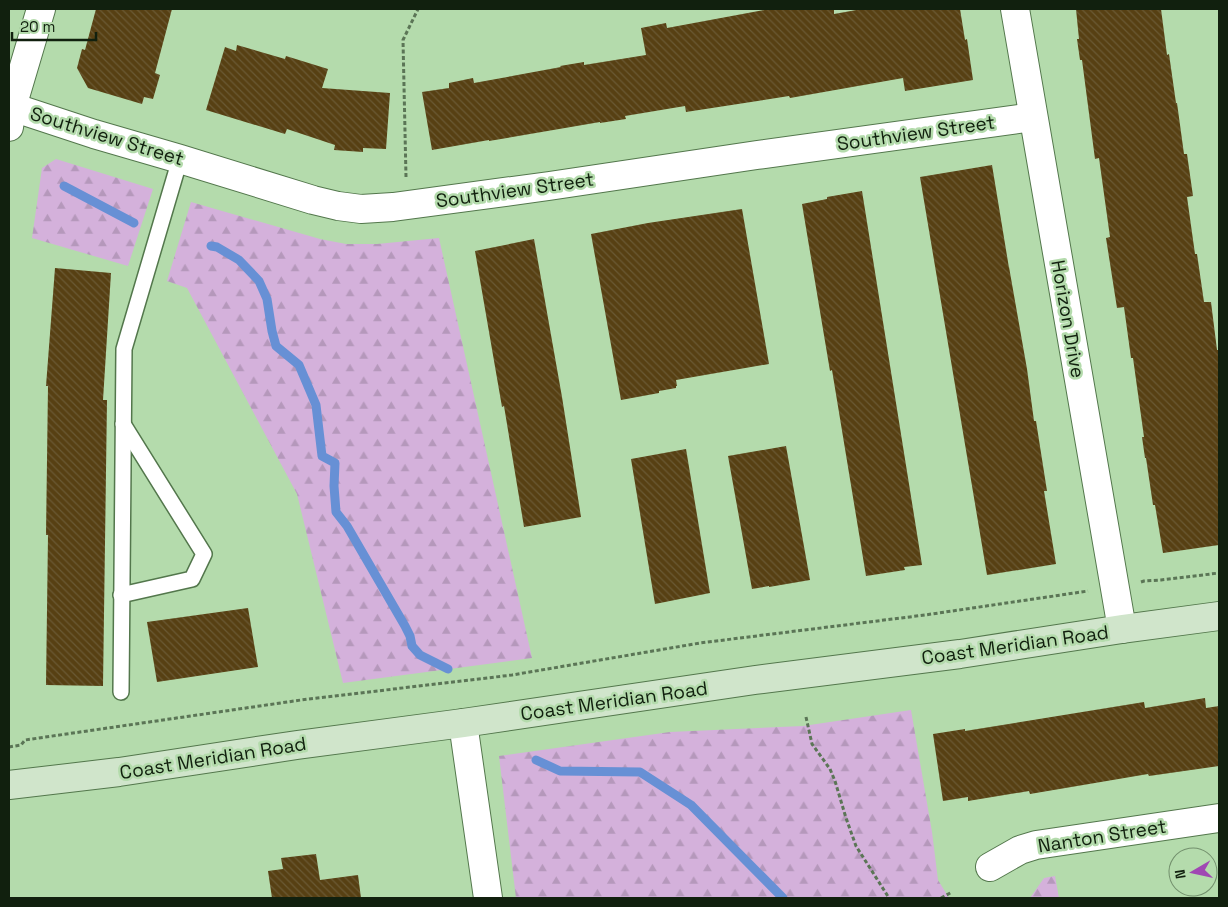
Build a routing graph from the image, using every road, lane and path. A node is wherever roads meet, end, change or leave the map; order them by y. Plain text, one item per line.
1 (41, 9) edge
2 (418, 9) edge
3 (1015, 9) edge
4 (10, 113) edge
5 (1033, 117) junction
6 (180, 159) junction
7 (406, 178) dead end
8 (123, 424) junction
9 (1219, 573) edge
10 (1136, 584) dead end
11 (1093, 591) dead end
12 (121, 595) junction
13 (1219, 616) edge
14 (1122, 629) junction
15 (121, 692) dead end
16 (806, 717) dead end
17 (463, 723) junction
18 (9, 747) edge
19 (9, 785) edge
20 (1219, 818) edge
21 (990, 867) dead end
22 (952, 892) dead end
23 (488, 898) edge
24 (889, 898) edge
25 (941, 898) edge

1 - 4 street
2 - 7 path
3 - 5 street, Horizon Drive
4 - 6 street, Southview Street
5 - 6 street, Southview Street
5 - 14 street, Horizon Drive
6 - 8 lane
8 - 12 lane
8 - 12 lane
9 - 10 path
11 - 18 path
12 - 15 lane
13 - 14 main road, Coast Meridian Road
14 - 17 main road, Coast Meridian Road
16 - 24 path
17 - 19 main road, Coast Meridian Road
17 - 23 street
20 - 21 street, Nanton Street
22 - 25 path

